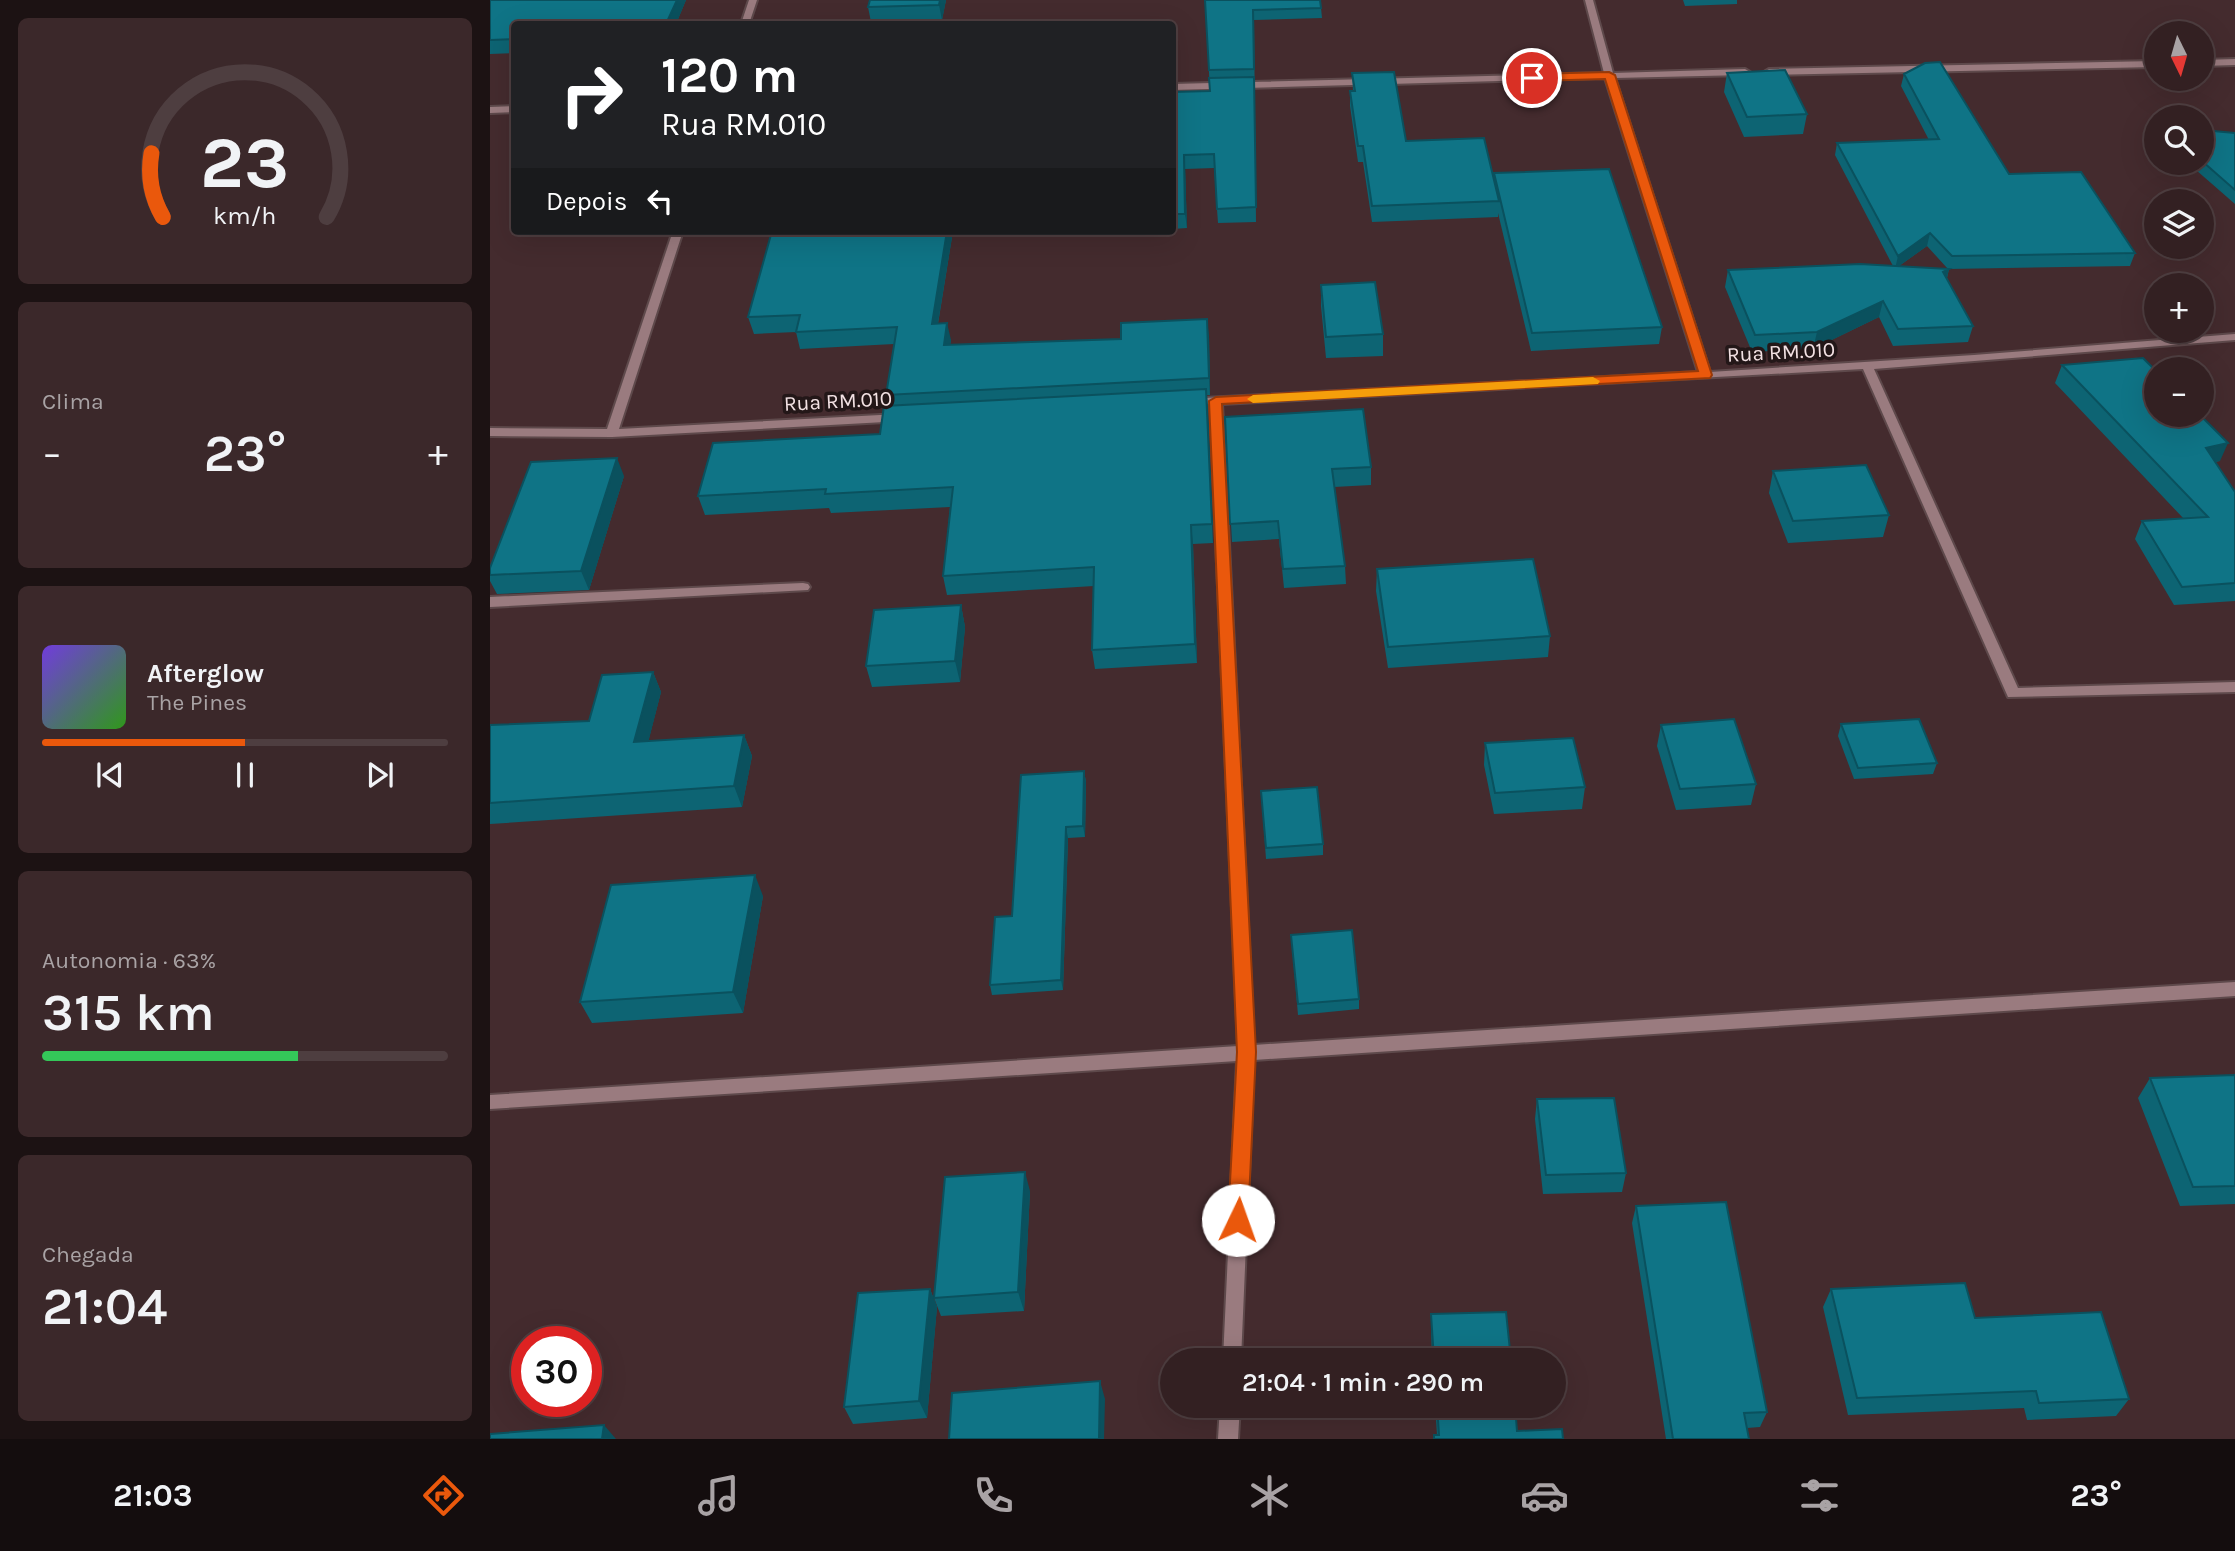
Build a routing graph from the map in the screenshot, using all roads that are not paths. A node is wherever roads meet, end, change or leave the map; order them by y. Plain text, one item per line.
1 (753, 0) edge
2 (1589, 0) edge
3 (746, 21) edge
4 (2214, 62) edge
5 (2235, 62) edge
6 (2144, 64) edge
7 (1609, 75) junction
8 (1176, 87) edge
9 (511, 109) edge
10 (490, 110) edge
11 (677, 235) edge
12 (2235, 337) edge
13 (1867, 366) junction
14 (1705, 375) junction
15 (1216, 401) junction
16 (1176, 403) edge
17 (909, 417) edge
18 (490, 432) edge
19 (612, 433) junction
20 (803, 587) dead end
21 (490, 602) edge
22 (2235, 687) edge
23 (2235, 989) edge
24 (1246, 1052) junction
25 (490, 1102) edge
26 (1233, 1348) edge
27 (1229, 1418) edge
28 (1228, 1439) edge

1 - 3 street
2 - 7 street
4 - 5 street
6 - 7 street
7 - 8 street
7 - 14 street
9 - 10 street
11 - 19 street
12 - 13 street, Rua RM.010
13 - 14 street, Rua RM.010
13 - 22 street
14 - 15 street, Rua RM.010
15 - 16 street, Rua RM.010
15 - 24 street
17 - 19 street, Rua RM.010
18 - 19 street, Rua RM.010
20 - 21 street
23 - 24 street
24 - 25 street
24 - 26 street
27 - 28 street

